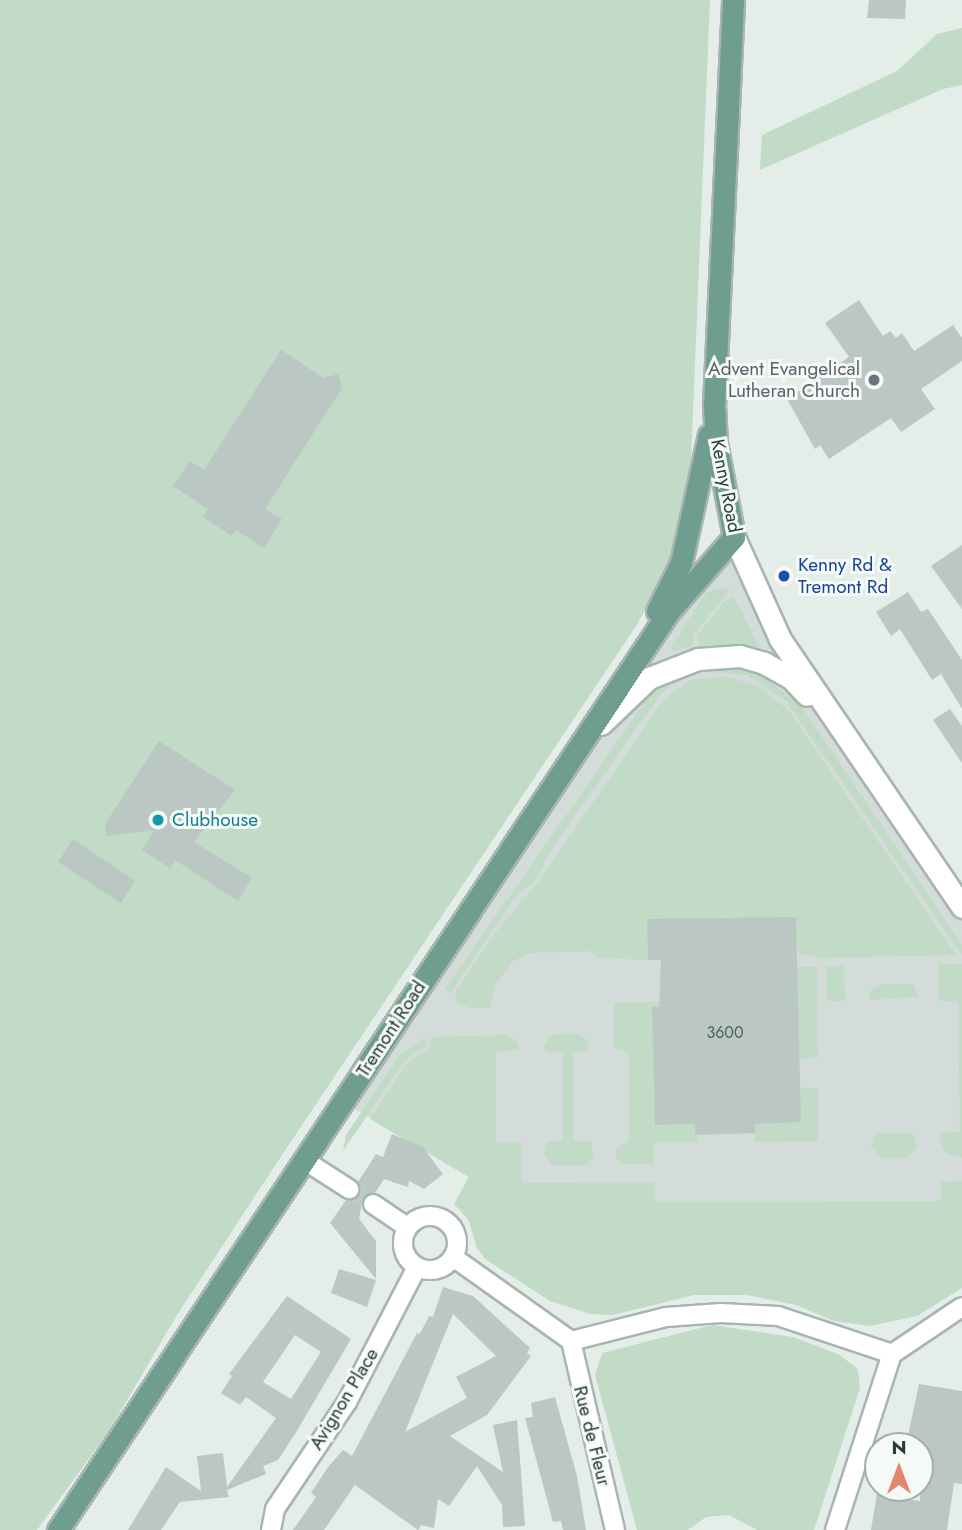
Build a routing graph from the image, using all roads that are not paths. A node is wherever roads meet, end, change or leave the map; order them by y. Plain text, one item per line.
1 (733, 0) edge
2 (714, 405) junction
3 (734, 537) junction
4 (836, 724) junction
5 (575, 754) junction
6 (962, 906) edge
7 (304, 1160) junction
8 (349, 1189) tunnel mouth
9 (373, 1205) tunnel mouth
10 (407, 1227) junction
11 (453, 1257) junction
12 (416, 1267) junction
13 (962, 1307) edge
14 (571, 1340) junction
15 (891, 1354) junction
16 (58, 1530) edge
17 (271, 1530) edge
18 (615, 1530) edge
19 (835, 1530) edge

1 - 2 main road, Kenny Road
2 - 3 main road, Kenny Road
2 - 5 main road
3 - 4 main road, Kenny Road
3 - 5 main road, Tremont Road
4 - 5 main road
4 - 6 main road, Kenny Road
5 - 7 main road, Tremont Road
7 - 8 street
7 - 16 main road, Tremont Road
9 - 10 street
10 - 11 street
10 - 12 street
11 - 12 street
11 - 14 street
12 - 17 street, Avignon Place
13 - 15 street
14 - 15 street
14 - 18 street, Rue de Fleur
15 - 19 street

